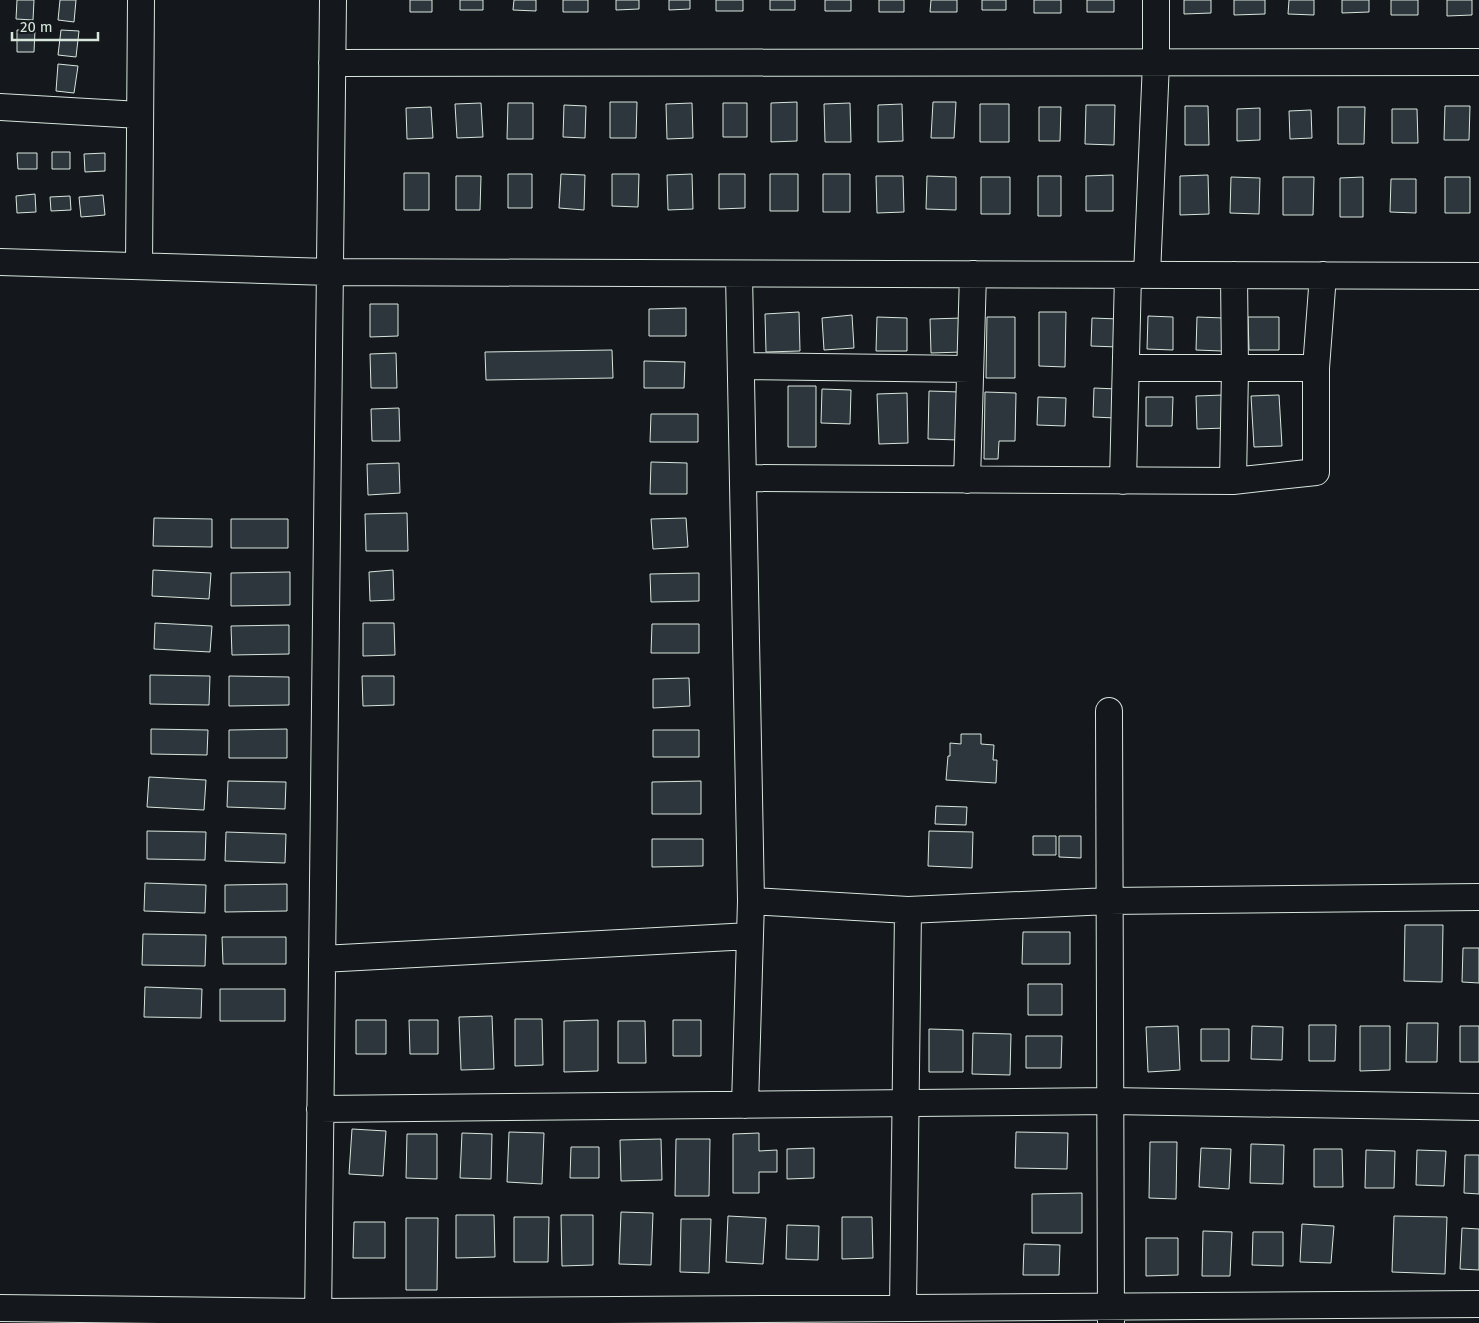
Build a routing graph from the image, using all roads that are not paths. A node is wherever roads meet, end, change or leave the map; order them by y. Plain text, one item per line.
1 (141, 0) edge
2 (333, 0) edge
3 (1156, 0) edge
4 (1156, 62) junction
5 (1479, 62) edge
6 (332, 63) junction
7 (0, 107) edge
8 (140, 115) junction
9 (0, 262) edge
10 (138, 266) junction
11 (330, 272) junction
12 (739, 274) junction
13 (973, 274) junction
14 (1137, 275) junction
15 (1234, 275) junction
16 (1323, 275) junction
17 (1479, 276) edge
18 (741, 366) junction
19 (1126, 368) junction
20 (1235, 368) junction
21 (1316, 368) junction
22 (970, 369) junction
23 (743, 478) junction
24 (967, 480) junction
25 (1123, 480) junction
26 (1233, 481) junction
27 (1109, 711) dead end
28 (1479, 897) edge
29 (751, 901) junction
30 (1109, 902) junction
31 (908, 910) junction
32 (750, 936) junction
33 (322, 959) junction
34 (1110, 1101) junction
35 (906, 1103) junction
36 (745, 1105) junction
37 (1479, 1108) edge
38 (320, 1109) junction
39 (1479, 1304) edge
40 (0, 1308) edge
41 (903, 1308) junction
42 (1111, 1315) edge
43 (318, 1317) edge

1 - 8 street
2 - 6 street
3 - 4 street
4 - 5 street
4 - 6 street
4 - 14 street
6 - 11 street
7 - 8 street
8 - 10 street
9 - 10 street
10 - 11 street
11 - 12 street
11 - 33 street
12 - 13 street
12 - 18 street
13 - 14 street
13 - 22 street
14 - 15 street
14 - 19 street
15 - 16 street
15 - 20 street
16 - 17 street
16 - 21 street
18 - 22 street
18 - 23 street
19 - 20 street
19 - 25 street
20 - 21 street
20 - 26 street
21 - 26 street
22 - 24 street
23 - 24 street
23 - 29 street
24 - 25 street
25 - 26 street
27 - 30 street
28 - 30 street
29 - 31 street
29 - 32 street
30 - 31 street
30 - 34 street
31 - 35 street
32 - 33 street
32 - 36 street
33 - 38 street
34 - 35 street
34 - 37 street
34 - 42 street
35 - 36 street
35 - 41 street
36 - 38 street
38 - 43 street
39 - 42 street
40 - 43 street
41 - 42 street
41 - 43 street

